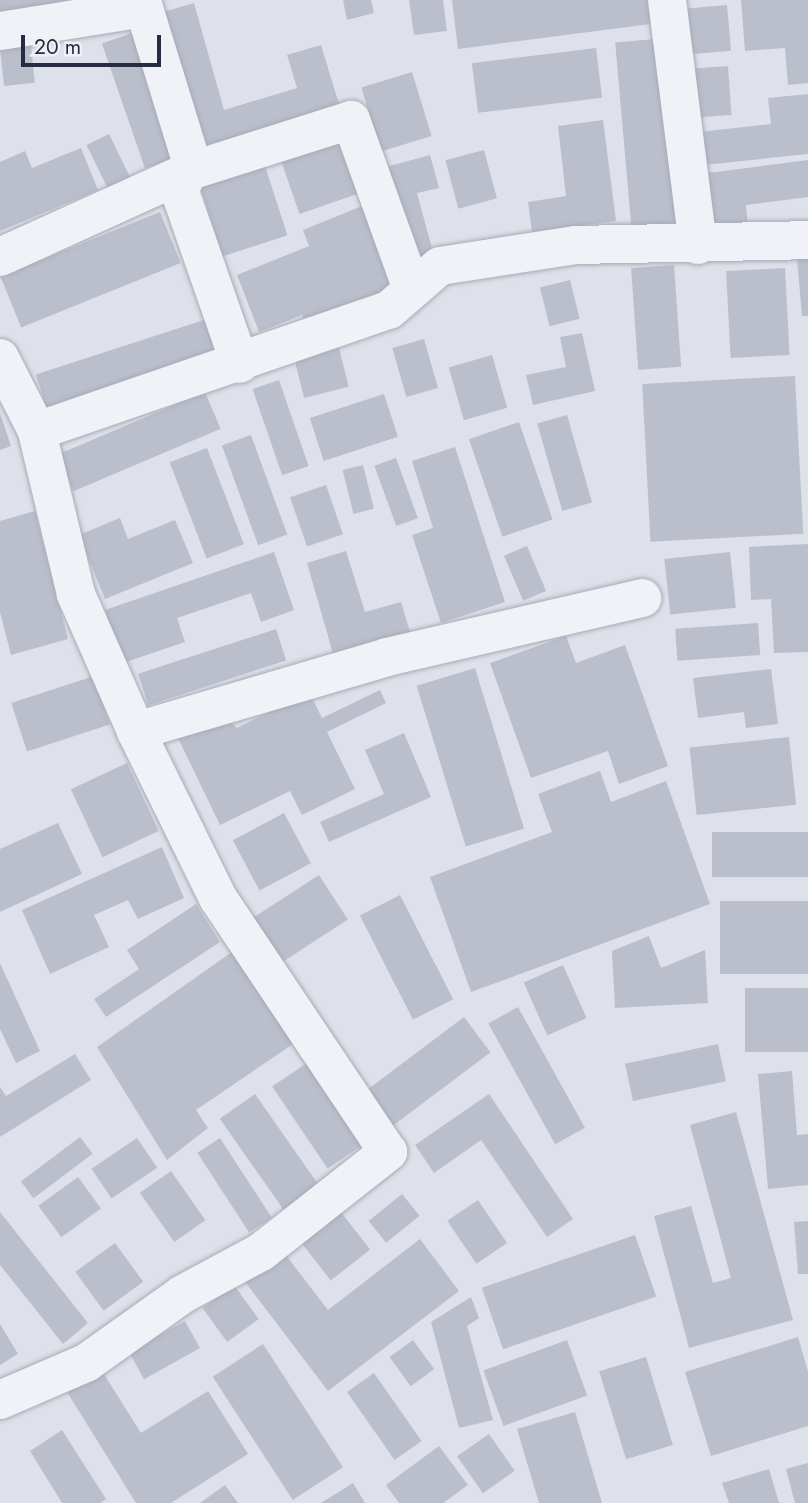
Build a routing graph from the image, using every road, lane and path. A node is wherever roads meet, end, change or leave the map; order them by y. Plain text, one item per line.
1 (667, 0) edge
2 (144, 4) edge
3 (0, 31) edge
4 (187, 173) junction
5 (808, 240) edge
6 (698, 245) junction
7 (0, 257) edge
8 (412, 289) junction
9 (0, 358) edge
10 (240, 364) junction
11 (37, 431) junction
12 (642, 598) dead end
13 (136, 732) junction
14 (0, 1400) edge

1 - 6 street
2 - 3 street
2 - 4 street
4 - 7 street
4 - 8 street
4 - 10 street
5 - 6 street
6 - 8 street
8 - 10 street
9 - 11 street
10 - 11 street
11 - 13 street
12 - 13 street
13 - 14 street

